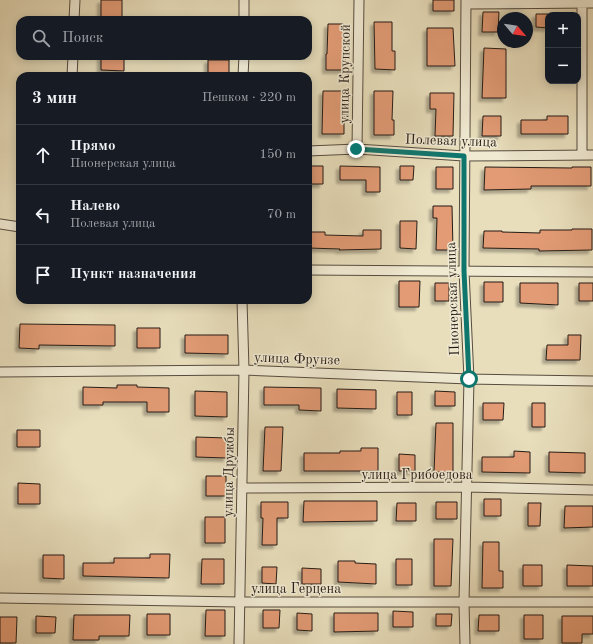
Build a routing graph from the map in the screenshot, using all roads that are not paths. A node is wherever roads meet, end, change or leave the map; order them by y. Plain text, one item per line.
1 (75, 0) edge
2 (244, 0) edge
3 (359, 0) edge
4 (582, 1) edge
5 (466, 2) edge
6 (593, 3) edge
7 (74, 16) edge
8 (244, 16) edge
9 (73, 60) edge
10 (244, 60) edge
11 (72, 72) edge
12 (243, 72) edge
13 (356, 149) junction
14 (312, 151) edge
15 (582, 155) junction
16 (593, 155) edge
17 (464, 156) junction
18 (0, 224) edge
19 (16, 226) edge
20 (312, 270) edge
21 (464, 271) junction
22 (593, 272) edge
23 (242, 304) edge
24 (244, 370) junction
25 (0, 372) edge
26 (469, 379) junction
27 (593, 381) edge
28 (466, 487) junction
29 (242, 488) junction
30 (593, 490) edge
31 (0, 598) edge
32 (240, 602) junction
33 (464, 602) junction
34 (593, 602) edge
35 (239, 644) edge
36 (465, 644) edge

1 - 7 street
2 - 8 street
3 - 13 street, улица Крупской
4 - 5 street
4 - 6 street
4 - 15 street
5 - 17 street, Пионерская улица
9 - 11 street
10 - 12 street
13 - 14 street, Полевая улица
13 - 17 street, Полевая улица
15 - 16 street, Полевая улица
15 - 17 street, Полевая улица
17 - 21 street, Пионерская улица
18 - 19 street
20 - 21 street
21 - 22 street
21 - 26 street, Пионерская улица
23 - 24 street, улица Дружбы
24 - 25 street, улица Фрунзе
24 - 26 street, улица Фрунзе
24 - 29 street, улица Дружбы
26 - 27 street, улица Фрунзе
26 - 28 street, Пионерская улица
28 - 29 street, улица Грибоедова
28 - 30 street, улица Грибоедова
28 - 33 street, Пионерская улица
29 - 32 street, улица Дружбы
31 - 32 street, улица Герцена
32 - 33 street, улица Герцена
32 - 35 street, улица Дружбы
33 - 34 street, улица Герцена
33 - 36 street, Пионерская улица

